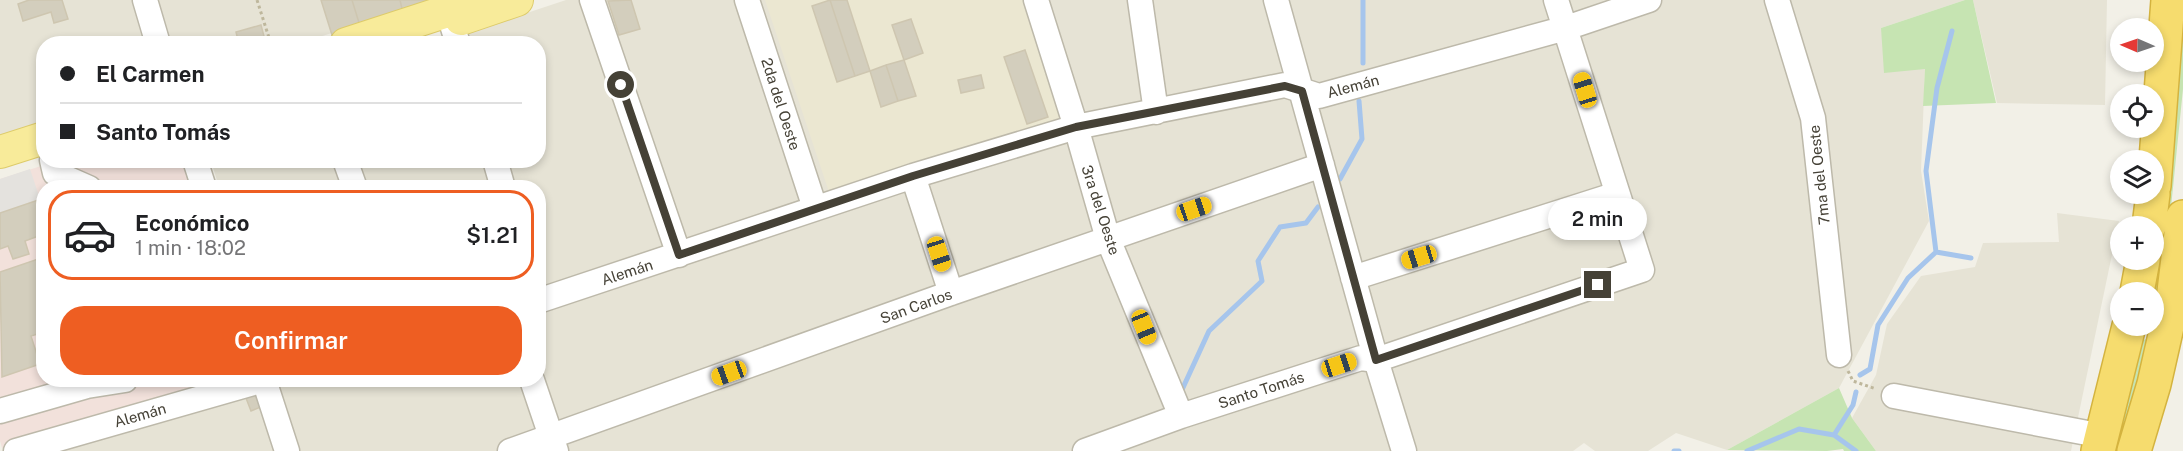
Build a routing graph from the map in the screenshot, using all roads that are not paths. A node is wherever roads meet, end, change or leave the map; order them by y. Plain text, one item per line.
1 (145, 0) edge
2 (481, 0) edge
3 (517, 0) edge
4 (592, 0) edge
5 (747, 0) edge
6 (1036, 0) edge
7 (1140, 0) edge
8 (1276, 0) edge
9 (1556, 0) edge
10 (1649, 0) edge
11 (1777, 0) edge
12 (2168, 0) edge
13 (450, 19) edge
14 (1566, 28) junction
15 (156, 36) edge
16 (379, 36) edge
17 (406, 36) edge
18 (1302, 91) junction
19 (1156, 112) junction
20 (1076, 127) junction
21 (36, 141) edge
22 (2157, 150) edge
23 (0, 152) edge
24 (36, 156) edge
25 (1322, 165) junction
26 (0, 167) edge
27 (54, 168) edge
28 (913, 176) junction
29 (71, 180) edge
30 (1617, 194) junction
31 (815, 208) junction
32 (2183, 217) edge
33 (1108, 239) junction
34 (679, 255) junction
35 (1353, 278) junction
36 (951, 293) junction
37 (546, 299) edge
38 (2127, 336) edge
39 (1839, 355) road end
40 (1376, 360) junction
41 (75, 387) edge
42 (240, 387) edge
43 (266, 387) edge
44 (534, 387) edge
45 (1894, 396) road end
46 (0, 411) edge
47 (1180, 416) junction
48 (2100, 443) edge
49 (554, 444) edge
50 (16, 451) edge
51 (287, 451) edge
52 (510, 451) edge
53 (1085, 451) edge
54 (1404, 451) edge
55 (2134, 451) edge

1 - 15 street
2 - 13 main road
3 - 13 main road
4 - 34 street
5 - 31 street, 2da del Oeste
6 - 20 street, 3ra del Oeste
7 - 19 street
8 - 18 street
9 - 14 street
10 - 14 street, Alemán
11 - 39 street, 7ma del Oeste
12 - 22 highway
13 - 16 main road
13 - 17 main road
14 - 18 street, Alemán
14 - 30 street
18 - 19 street, Alemán
18 - 25 street
19 - 20 street, Alemán
20 - 28 street, Alemán
20 - 33 street, 3ra del Oeste
21 - 23 main road
24 - 26 main road
25 - 33 street, San Carlos
25 - 35 street
27 - 29 street
28 - 31 street, Alemán
28 - 36 street
30 - 35 street
30 - 40 street, Santo Tomás
31 - 34 street, Alemán
32 - 55 highway
33 - 36 street, San Carlos
33 - 47 street, 3ra del Oeste
34 - 37 street, Alemán
35 - 40 street
36 - 49 street, San Carlos
38 - 48 highway
40 - 47 street, Santo Tomás
40 - 54 street
41 - 46 street
42 - 50 street, Alemán
43 - 51 street
44 - 49 street
45 - 48 street
47 - 53 street, Santo Tomás
49 - 52 street, San Carlos

